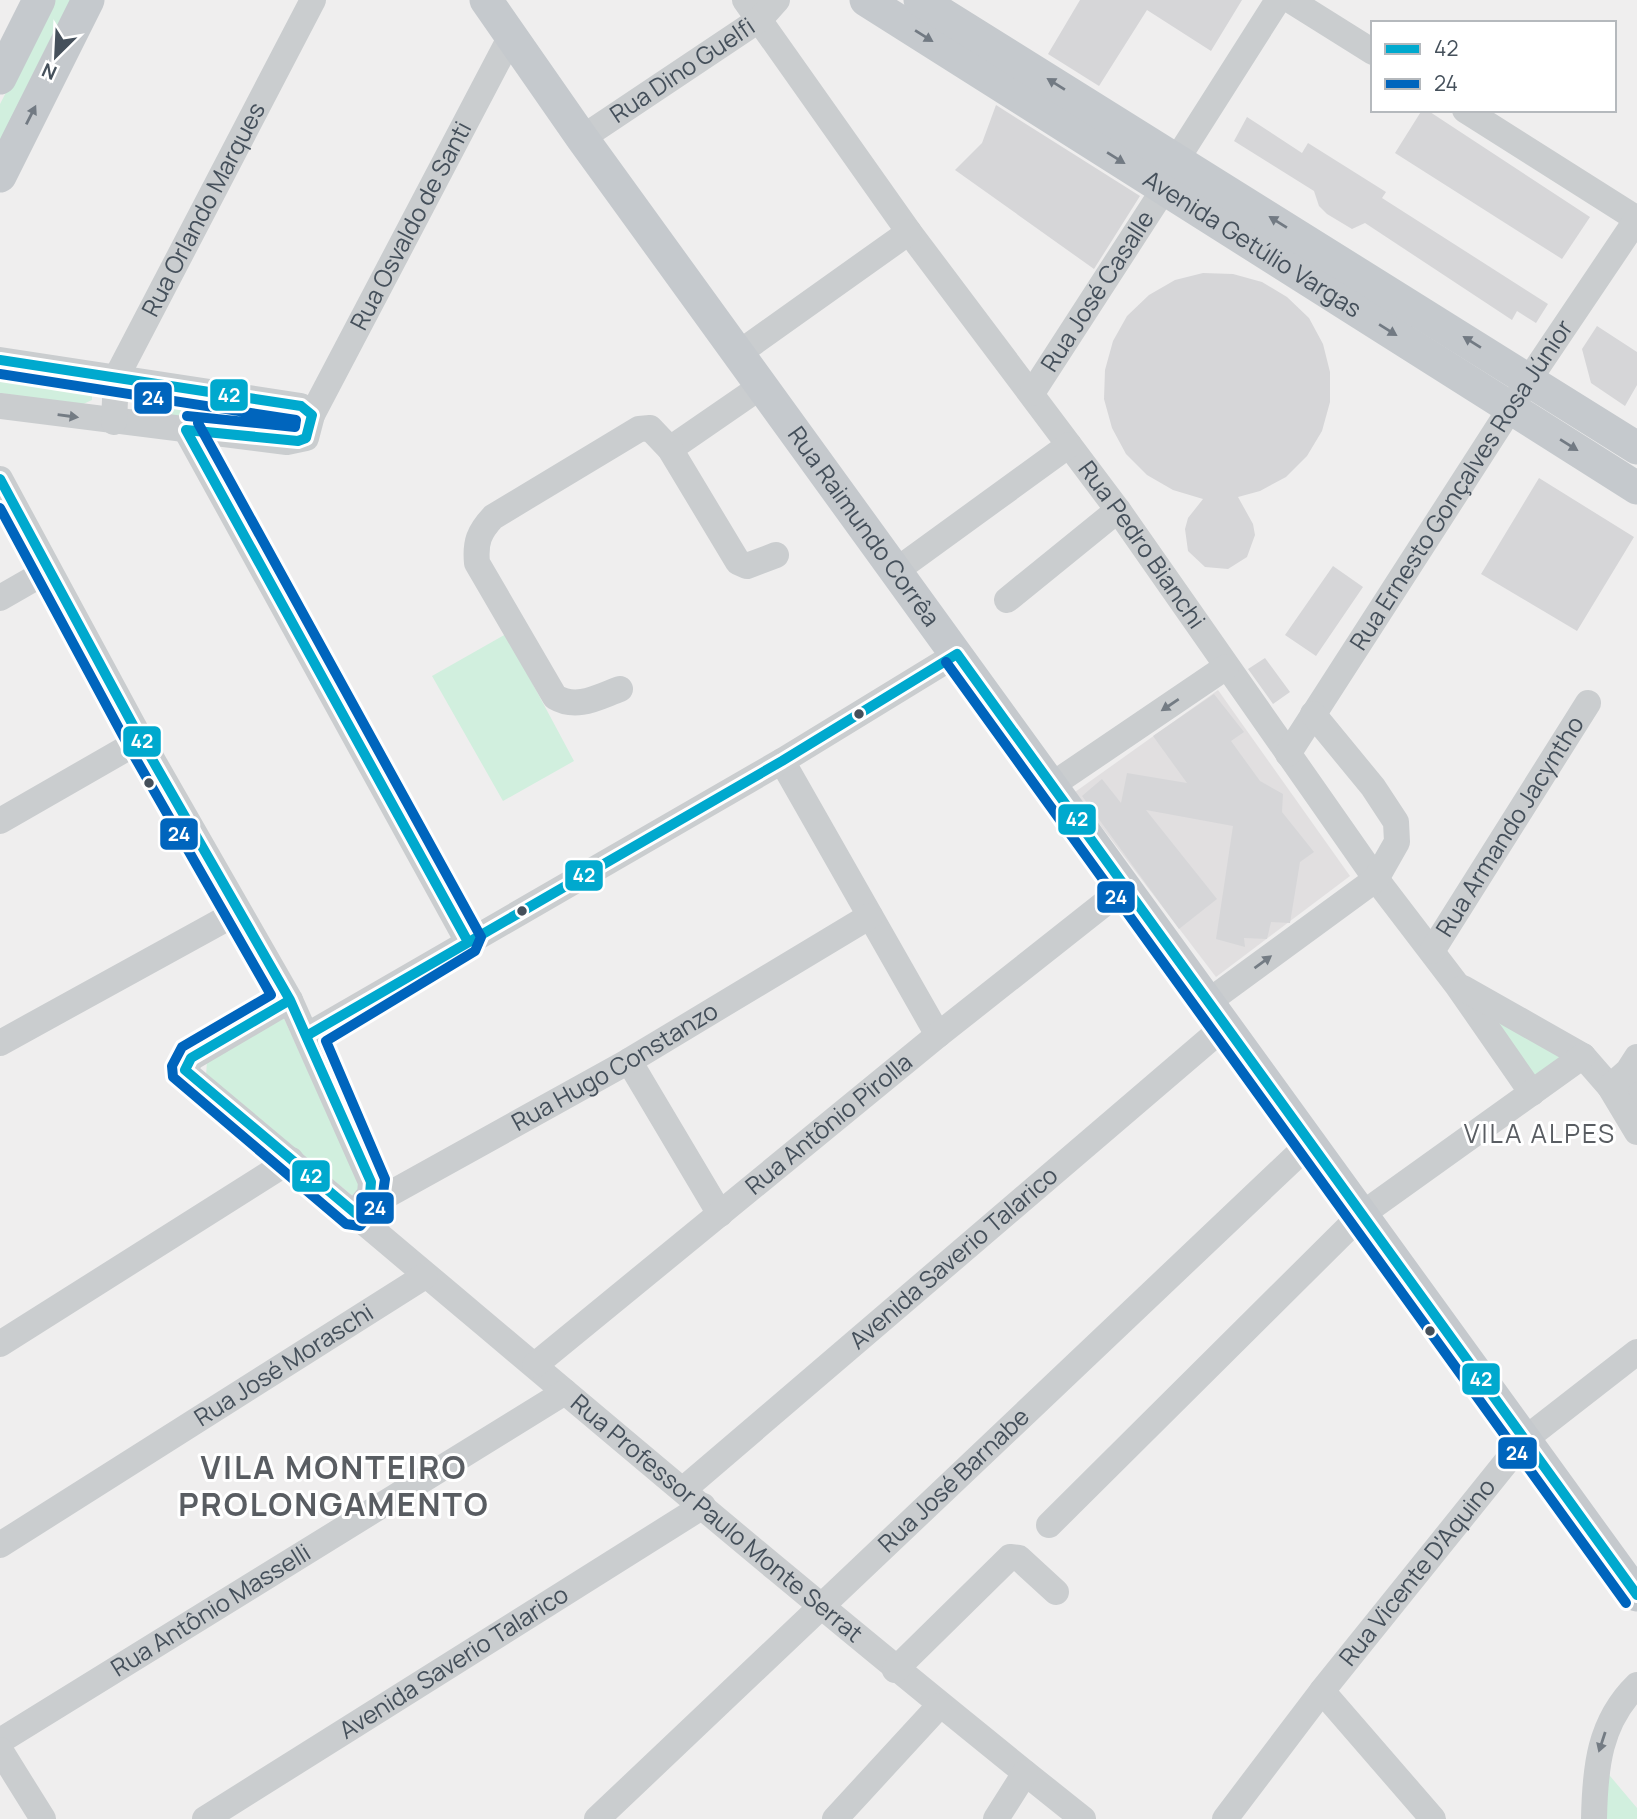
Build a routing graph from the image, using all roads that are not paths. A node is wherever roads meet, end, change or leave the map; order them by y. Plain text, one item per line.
1 (39, 0) edge
2 (88, 0) edge
3 (313, 0) edge
4 (486, 0) edge
5 (866, 0) edge
6 (920, 0) edge
7 (1278, 0) edge
8 (1290, 0) edge
9 (761, 6) edge
10 (511, 36) junction
11 (1371, 51) edge
12 (0, 78) edge
13 (1468, 112) edge
14 (582, 138) junction
15 (1171, 174) junction
16 (0, 176) edge
17 (1637, 219) edge
18 (909, 232) junction
19 (739, 353) junction
20 (0, 360) edge
21 (116, 378) junction
22 (1530, 378) junction
23 (763, 385) junction
24 (1032, 393) junction
25 (0, 406) edge
26 (1511, 409) junction
27 (312, 415) junction
28 (114, 422) junction
29 (186, 430) junction
30 (1069, 445) junction
31 (1637, 448) edge
32 (670, 449) junction
33 (0, 479) edge
34 (1637, 488) edge
35 (1118, 510) junction
36 (776, 555) dead end
37 (897, 569) junction
38 (47, 570) junction
39 (0, 598) edge
40 (1007, 600) dead end
41 (957, 654) junction
42 (1226, 667) junction
43 (620, 688) dead end
44 (1588, 703) dead end
45 (1313, 715) junction
46 (141, 740) junction
47 (1288, 754) junction
48 (782, 761) junction
49 (1052, 785) junction
50 (0, 821) edge
51 (1376, 879) junction
52 (1125, 888) junction
53 (238, 912) junction
54 (870, 916) junction
55 (467, 940) junction
56 (1432, 951) junction
57 (1457, 985) junction
58 (290, 1000) junction
59 (1216, 1014) junction
60 (309, 1035) junction
61 (939, 1035) junction
62 (0, 1043) edge
63 (1583, 1056) junction
64 (1637, 1057) edge
65 (629, 1061) junction
66 (1610, 1087) junction
67 (1532, 1093) junction
68 (1637, 1095) edge
69 (1637, 1132) edge
70 (1310, 1143) junction
71 (291, 1160) junction
72 (355, 1213) junction
73 (720, 1214) junction
74 (1361, 1214) junction
75 (425, 1276) junction
76 (0, 1344) edge
77 (1637, 1352) edge
78 (535, 1365) junction
79 (565, 1392) junction
80 (1524, 1440) junction
81 (693, 1497) junction
82 (1049, 1525) dead end
83 (0, 1545) edge
84 (1056, 1592) dead end
85 (1637, 1595) edge
86 (822, 1604) junction
87 (895, 1670) junction
88 (1637, 1685) edge
89 (1322, 1691) junction
90 (939, 1706) junction
91 (0, 1741) edge
92 (0, 1750) edge
93 (1025, 1773) junction
94 (43, 1819) edge
95 (205, 1819) edge
96 (597, 1819) edge
97 (835, 1819) edge
98 (996, 1819) edge
99 (1083, 1819) edge
100 (1225, 1819) edge
101 (1433, 1819) edge
102 (1594, 1819) edge

1 - 12 main road
16 -> 2 main road
3 - 21 street, Rua Orlando Marques
4 - 10 main road, Rua Raimundo Corrêa
5 -> 15 main road, Avenida Getúlio Vargas
15 -> 6 main road, Avenida Getúlio Vargas
7 - 15 street, Rua José Casalle
8 - 11 street
9 - 14 street, Rua Dino Guelfi
9 - 18 street, Rua Pedro Bianchi
10 - 14 main road, Rua Raimundo Corrêa
10 - 27 street, Rua Osvaldo de Santi
13 - 17 street
14 - 19 main road, Rua Raimundo Corrêa
22 -> 15 main road, Avenida Getúlio Vargas
15 - 24 street, Rua José Casalle
15 -> 26 main road, Avenida Getúlio Vargas
17 - 22 street, Rua Ernesto Gonçalves Rosa Júnior
18 - 19 street
18 - 24 street, Rua Pedro Bianchi
19 - 23 main road, Rua Raimundo Corrêa
20 - 21 street
21 - 27 street
21 - 28 street, Rua Orlando Marques
22 - 26 street, Rua Ernesto Gonçalves Rosa Júnior
22 - 31 main road, Avenida Getúlio Vargas
23 - 32 street
23 - 37 main road, Rua Raimundo Corrêa
24 - 30 street, Rua Pedro Bianchi
25 -> 28 street
26 -> 34 main road, Avenida Getúlio Vargas
26 - 45 street, Rua Ernesto Gonçalves Rosa Júnior
27 - 29 street, Rua Osvaldo de Santi
28 - 29 street
29 - 55 street
30 - 35 street, Rua Pedro Bianchi
30 - 37 street
32 - 36 street
32 - 43 street
33 - 38 street
35 - 40 street
35 - 42 street, Rua Pedro Bianchi
37 - 41 main road, Rua Raimundo Corrêa
38 - 39 street
38 - 46 street
41 - 48 street
41 - 49 main road, Rua Raimundo Corrêa
42 - 47 street, Rua Pedro Bianchi
42 -> 49 street
44 - 56 street, Rua Armando Jacyntho
45 - 47 street, Rua Ernesto Gonçalves Rosa Júnior
45 - 51 street
46 - 50 street
46 - 53 street
47 - 51 street, Rua Pedro Bianchi
48 - 54 street
48 - 55 street
49 - 52 main road, Rua Raimundo Corrêa
51 - 56 street, Rua Pedro Bianchi
59 -> 51 street, Avenida Saverio Talarico
52 - 59 main road, Rua Raimundo Corrêa
52 - 61 street, Rua Antônio Pirolla
53 - 58 street
53 - 62 street
54 - 61 street
54 - 65 street, Rua Hugo Constanzo
55 - 60 street
56 - 57 street, Rua Pedro Bianchi
57 - 63 street
57 - 67 street, Rua Pedro Bianchi
58 - 60 street
58 - 71 street, Rua Professor Paulo Monte Serrat
59 - 70 main road, Rua Raimundo Corrêa
59 - 81 street, Avenida Saverio Talarico
60 - 72 street
61 - 73 street, Rua Antônio Pirolla
63 - 66 street
63 - 67 street
64 - 66 street
65 - 72 street, Rua Hugo Constanzo
65 - 73 street
66 - 68 street
66 - 69 street
67 - 74 street
70 - 74 main road, Rua Raimundo Corrêa
70 - 86 street, Rua José Barnabe
71 - 72 street, Rua Professor Paulo Monte Serrat
71 - 76 street
72 - 75 street, Rua Professor Paulo Monte Serrat
73 - 78 street, Rua Antônio Pirolla
74 - 80 main road, Rua Raimundo Corrêa
74 - 82 street
75 - 78 street, Rua Professor Paulo Monte Serrat
75 - 83 street, Rua José Moraschi
77 - 80 street, Rua Vicente D'Aquino
78 - 79 street, Rua Professor Paulo Monte Serrat
79 - 81 street, Rua Professor Paulo Monte Serrat
79 - 91 street, Rua Antônio Masselli
80 - 85 main road, Rua Raimundo Corrêa
80 - 89 street, Rua Vicente D'Aquino
81 - 86 street, Rua Professor Paulo Monte Serrat
81 - 95 street, Avenida Saverio Talarico
84 - 87 street
86 - 87 street, Rua Professor Paulo Monte Serrat
86 - 96 street, Rua José Barnabe
87 - 90 street, Rua Professor Paulo Monte Serrat
88 -> 102 street
89 - 100 street, Rua Vicente D'Aquino
89 - 101 street
90 - 93 street, Rua Professor Paulo Monte Serrat
90 - 97 street
92 - 94 street
93 - 98 street
93 - 99 street, Rua Professor Paulo Monte Serrat

